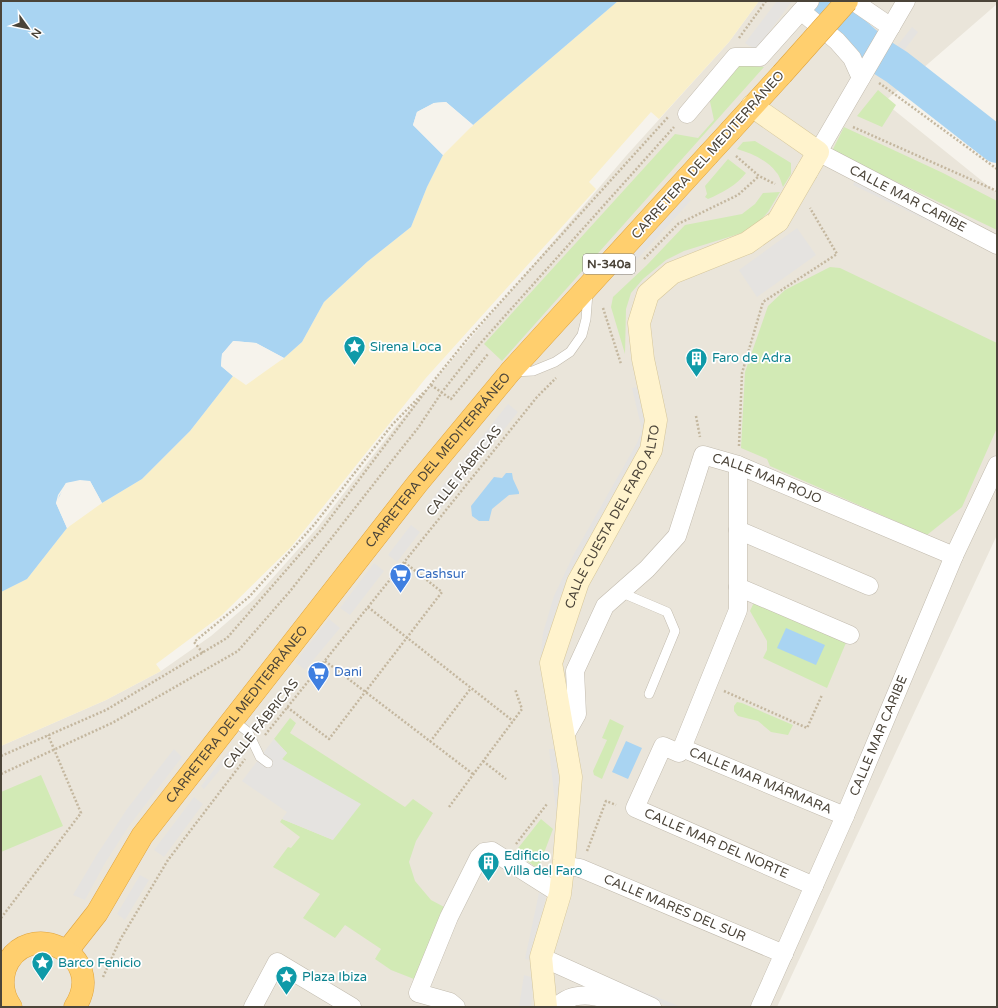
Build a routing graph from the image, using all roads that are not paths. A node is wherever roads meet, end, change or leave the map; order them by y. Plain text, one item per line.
1 (848, 1) edge
2 (853, 1) edge
3 (904, 4) edge
4 (805, 6) edge
5 (891, 26) junction
6 (861, 78) junction
7 (752, 106) junction
8 (680, 113) road end
9 (818, 152) junction
10 (997, 245) edge
11 (588, 288) junction
12 (510, 372) junction
13 (738, 465) junction
14 (997, 465) edge
15 (738, 530) junction
16 (954, 556) junction
17 (869, 586) dead end
18 (738, 587) junction
19 (620, 592) junction
20 (850, 635) dead end
21 (649, 694) dead end
22 (232, 720) junction
23 (564, 737) junction
24 (682, 748) junction
25 (268, 763) dead end
26 (845, 816) junction
27 (572, 866) junction
28 (814, 886) junction
29 (560, 894) junction
30 (67, 951) junction
31 (784, 954) junction
32 (541, 957) junction
33 (4, 964) edge
34 (11, 1007) edge
35 (75, 1007) edge
36 (252, 1007) edge
37 (352, 1007) edge
38 (456, 1007) edge
39 (546, 1007) edge
40 (557, 1007) edge
41 (640, 1007) edge
42 (652, 1007) edge
43 (760, 1007) edge

1 - 7 highway, CARRETERA DEL MEDITERRÁNEO / N-340a, bridge
2 - 5 street
3 - 5 street
4 - 6 street
4 - 8 street
5 - 6 street
6 - 9 street
7 - 9 street
7 - 11 highway, CARRETERA DEL MEDITERRÁNEO / N-340a, bridge
9 - 10 street, CALLE MAR CARIBE
9 - 23 street, CALLE CUESTA DEL FARO ALTO, bridge
11 - 12 highway, CARRETERA DEL MEDITERRÁNEO / N-340a
11 - 12 lane
12 - 22 highway, CARRETERA DEL MEDITERRÁNEO / N-340a
13 - 15 street, CALLE MAR MÁRMARA
13 - 16 street, CALLE MAR ROJO
13 - 19 street, CALLE MAR ROJO
14 - 16 street, CALLE MAR CARIBE
15 - 17 street
15 - 18 street, CALLE MAR MÁRMARA
16 - 26 street, CALLE MAR CARIBE
18 - 20 street
18 - 24 street, CALLE MAR MÁRMARA
19 - 21 lane
19 - 23 street, CALLE MAR ROJO
22 - 25 lane
22 - 30 highway, CARRETERA DEL MEDITERRÁNEO / N-340a
23 - 27 street, CALLE CUESTA DEL FARO ALTO
24 - 26 street, CALLE MAR MÁRMARA
24 - 28 street, CALLE MAR DEL NORTE
26 - 28 street, CALLE MAR CARIBE
27 - 29 street, CALLE CUESTA DEL FARO ALTO
27 - 31 street, CALLE MARES DEL SUR
28 - 31 street, CALLE MAR CARIBE
29 - 32 street, CALLE CUESTA DEL FARO ALTO
29 - 38 street
30 - 33 highway
30 - 35 highway
31 - 43 street, CALLE MAR CARIBE
32 - 39 street, CALLE CUESTA DEL FARO ALTO
32 - 42 street
33 - 34 highway
36 - 37 street
40 - 41 street

